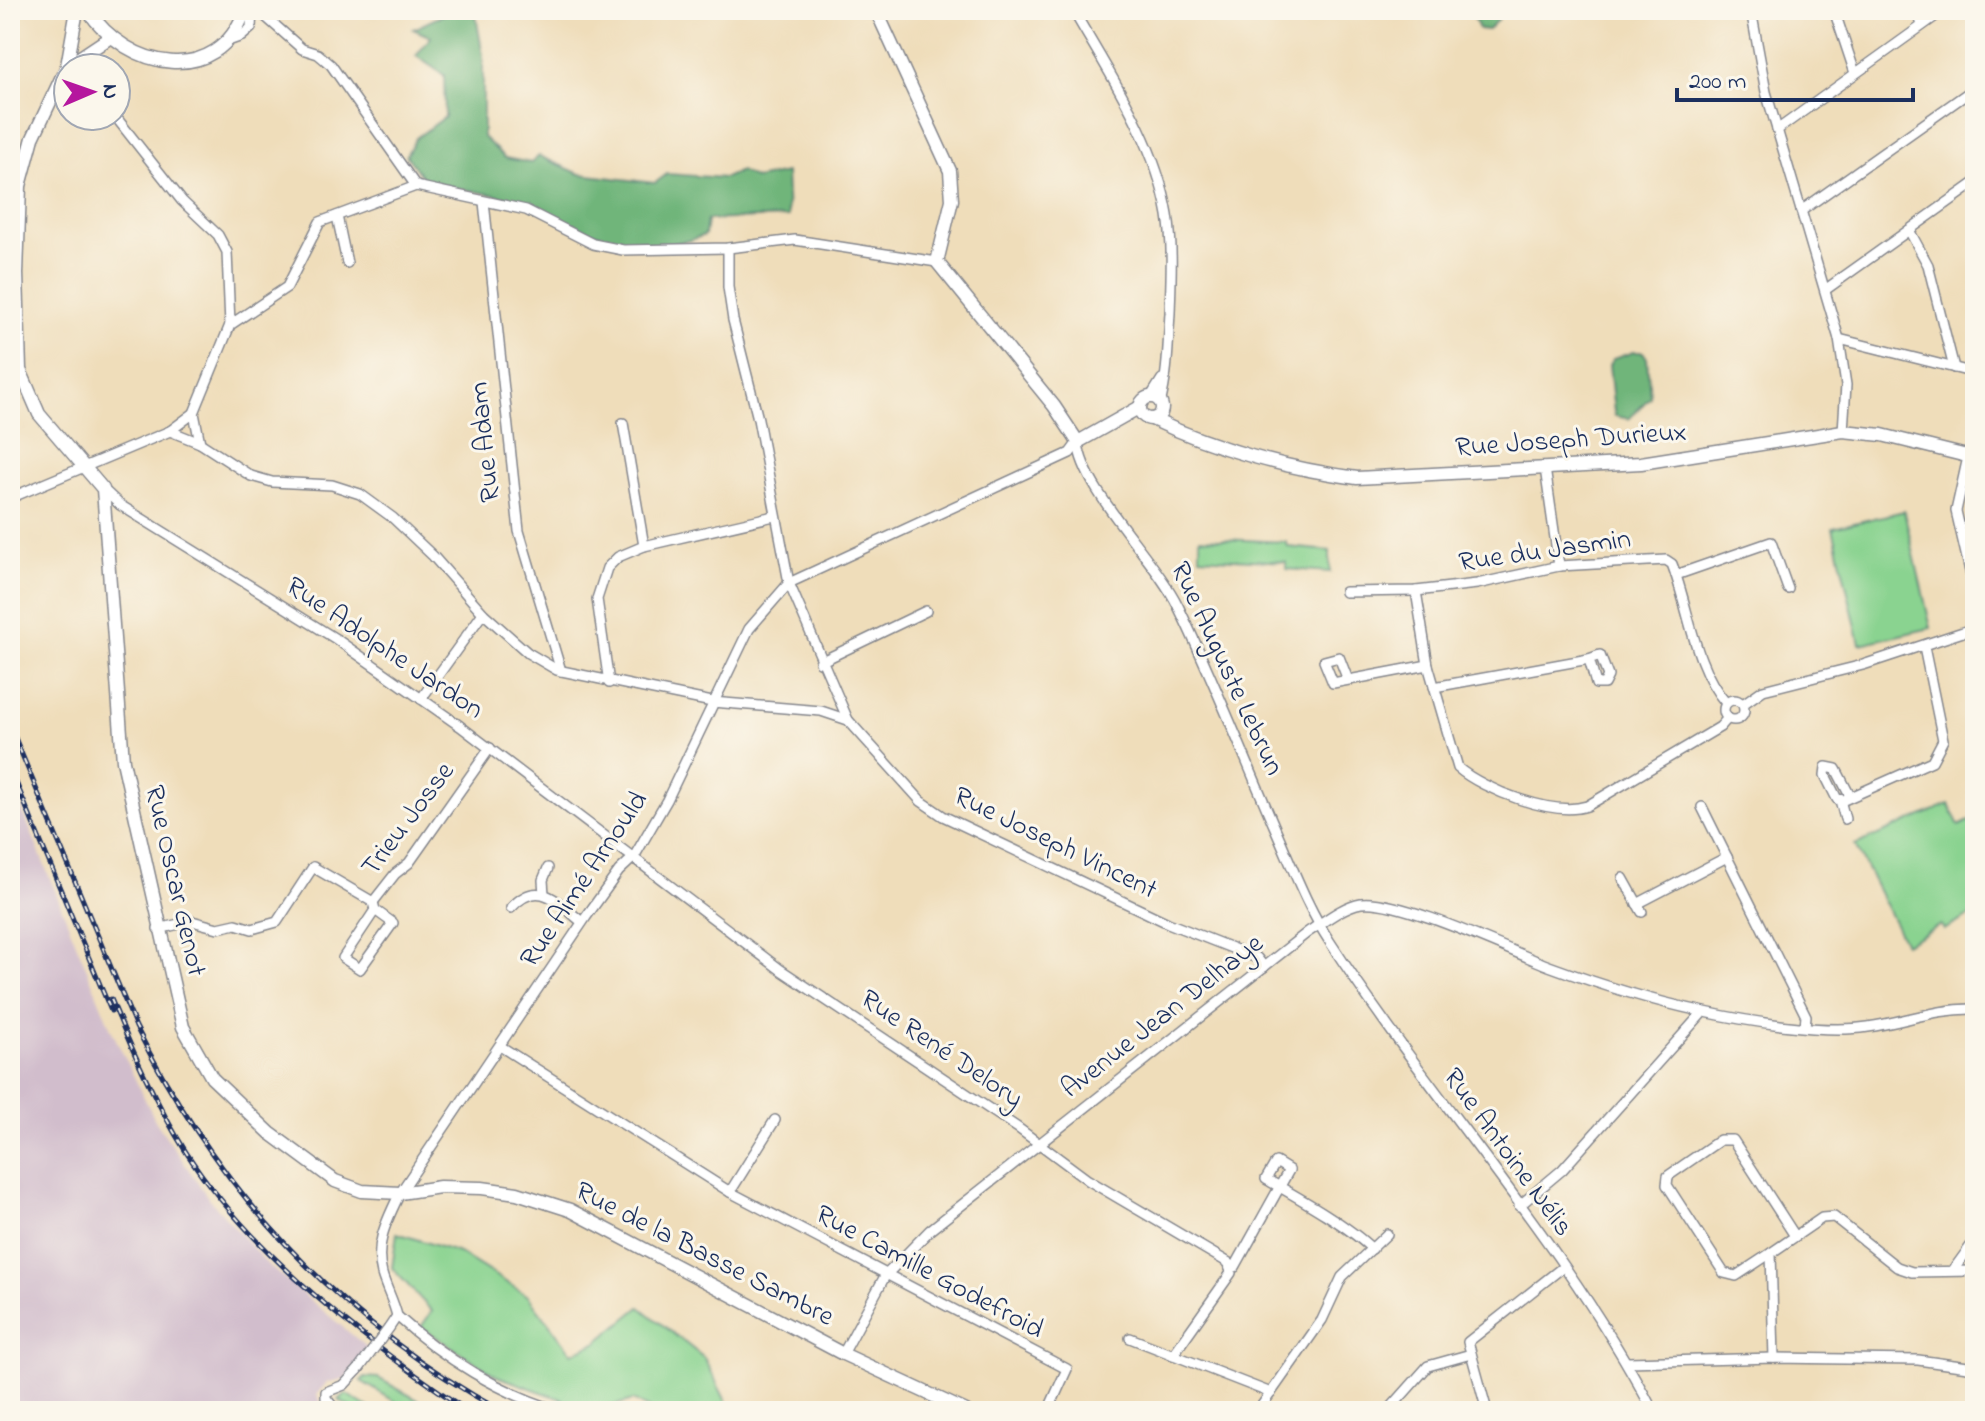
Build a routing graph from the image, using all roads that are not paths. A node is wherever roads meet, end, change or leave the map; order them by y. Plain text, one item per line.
1 (77, 10) edge
2 (88, 10) edge
3 (245, 10) edge
4 (255, 10) edge
5 (876, 10) edge
6 (1073, 10) edge
7 (1751, 10) edge
8 (1834, 10) edge
9 (1917, 10) edge
10 (1944, 10) edge
11 (1922, 25) junction
12 (109, 38) junction
13 (225, 42) junction
14 (70, 52) edge
15 (89, 52) edge
16 (1855, 73) junction
17 (1975, 88) edge
18 (52, 99) edge
19 (1777, 130) junction
20 (128, 132) edge
21 (1975, 183) edge
22 (416, 186) junction
23 (484, 202) junction
24 (1801, 211) junction
25 (337, 216) junction
26 (1909, 230) junction
27 (728, 248) junction
28 (937, 262) junction
29 (347, 263) dead end
30 (1825, 290) junction
31 (14, 305) edge
32 (230, 325) junction
33 (1839, 339) junction
34 (1954, 368) junction
35 (1975, 373) edge
36 (1148, 410) junction
37 (194, 413) junction
38 (623, 423) dead end
39 (170, 431) junction
40 (1843, 431) junction
41 (1078, 442) junction
42 (200, 443) junction
43 (1972, 458) edge
44 (86, 465) junction
45 (1545, 468) junction
46 (103, 489) junction
47 (10, 498) edge
48 (774, 516) junction
49 (644, 546) junction
50 (1559, 566) junction
51 (1676, 575) junction
52 (789, 583) junction
53 (1788, 589) dead end
54 (1416, 591) junction
55 (1345, 592) dead end
56 (1975, 593) edge
57 (926, 611) dead end
58 (483, 613) junction
59 (1975, 628) edge
60 (1924, 647) junction
61 (1589, 659) dead end
62 (820, 662) junction
63 (1428, 665) junction
64 (561, 671) junction
65 (1348, 680) dead end
66 (609, 683) junction
67 (1434, 687) junction
68 (421, 699) junction
69 (712, 702) junction
70 (1726, 703) junction
71 (1743, 704) junction
72 (1728, 718) junction
73 (848, 720) junction
74 (490, 748) junction
75 (1702, 807) dead end
76 (1845, 819) dead end
77 (634, 857) junction
78 (1727, 857) junction
79 (548, 868) dead end
80 (1623, 878) dead end
81 (544, 894) junction
82 (374, 906) junction
83 (511, 908) dead end
84 (582, 922) junction
85 (1320, 924) junction
86 (158, 929) junction
87 (1264, 967) junction
88 (1975, 1009) edge
89 (1703, 1012) junction
90 (1805, 1026) junction
91 (500, 1046) junction
92 (775, 1120) dead end
93 (1038, 1142) junction
94 (730, 1192) junction
95 (400, 1193) junction
96 (1519, 1206) junction
97 (1387, 1234) dead end
98 (1795, 1236) junction
99 (1975, 1240) edge
100 (1372, 1249) junction
101 (1771, 1253) junction
102 (1563, 1267) junction
103 (1230, 1268) junction
104 (1954, 1269) junction
105 (1975, 1271) edge
106 (885, 1276) junction
107 (397, 1316) junction
108 (1130, 1338) dead end
109 (843, 1354) junction
110 (1471, 1354) junction
111 (1173, 1355) junction
112 (1774, 1358) junction
113 (1628, 1362) junction
114 (1975, 1368) edge
115 (1271, 1393) junction
116 (336, 1411) edge
117 (560, 1411) edge
118 (966, 1411) edge
119 (1048, 1411) edge
120 (1258, 1411) edge
121 (1388, 1411) edge
122 (1487, 1411) edge
123 (1653, 1411) edge

1 - 14 street
2 - 12 street
3 - 13 street
4 - 13 street
4 - 22 street
5 - 28 street
6 - 36 street
7 - 19 street
8 - 16 street
9 - 11 street
10 - 11 street
11 - 16 street
12 - 13 street
12 - 15 street
16 - 19 street
17 - 24 street
18 - 31 street
19 - 24 street
20 - 32 street
21 - 26 street
22 - 23 street
22 - 25 street
23 - 27 street
23 - 64 street, Rue Adam
24 - 30 street
25 - 29 street
25 - 32 street
26 - 30 street
26 - 34 street
27 - 28 street
27 - 48 street, Rue Joseph Vincent
28 - 41 street
30 - 33 street
31 - 44 street
32 - 37 street
33 - 34 street
33 - 40 street
34 - 35 street
36 - 41 street
36 - 45 street, Rue Joseph Durieux
37 - 39 street
37 - 42 street
38 - 49 street
39 - 42 street
39 - 44 street
40 - 43 street, Rue Joseph Durieux
40 - 45 street, Rue Joseph Durieux
41 - 52 street
41 - 85 street, Rue Auguste Lebrun
42 - 58 street
43 - 56 street
44 - 46 street
44 - 47 street
45 - 50 street
46 - 68 street, Rue Adolphe Jardon
46 - 86 street, Rue Oscar Genot
48 - 49 street
48 - 52 street, Rue Joseph Vincent
49 - 66 street
50 - 51 street, Rue du Jasmin
50 - 54 street, Rue du Jasmin
51 - 53 street
51 - 70 street
52 - 62 street, Rue Joseph Vincent
52 - 69 street, Rue Aimé Arnould
54 - 55 street, Rue du Jasmin
54 - 63 street
57 - 62 street
58 - 64 street
58 - 68 street
59 - 60 street
60 - 71 street
60 - 76 street
61 - 67 street
62 - 73 street, Rue Joseph Vincent
63 - 65 street
63 - 67 street
64 - 66 street
66 - 69 street
67 - 72 street
68 - 74 street, Rue Adolphe Jardon
69 - 73 street
69 - 77 street, Rue Aimé Arnould
70 - 71 street
70 - 72 street
71 - 72 street
73 - 87 street, Rue Joseph Vincent
74 - 77 street, Rue Adolphe Jardon
74 - 82 street, Trieu Josse
75 - 78 street
77 - 84 street, Rue Aimé Arnould
77 - 93 street, Rue René Delory
78 - 80 street
78 - 90 street
79 - 81 street
81 - 83 street
81 - 84 street
82 - 82 street
82 - 86 street, Trieu Josse
84 - 91 street, Rue Aimé Arnould
85 - 87 street, Avenue Jean Delhaye
85 - 89 street, Avenue Jean Delhaye
85 - 96 street, Rue Antoine Nélis
86 - 95 street, Rue Oscar Genot
87 - 93 street, Avenue Jean Delhaye
88 - 90 street, Avenue Jean Delhaye
89 - 90 street, Avenue Jean Delhaye
89 - 96 street
91 - 94 street, Rue Camille Godefroid
91 - 95 street, Rue Aimé Arnould
92 - 94 street
93 - 103 street, Rue René Delory
93 - 106 street, Avenue Jean Delhaye
94 - 106 street, Rue Camille Godefroid
95 - 107 street, Rue Aimé Arnould
95 - 109 street, Rue de la Basse Sambre
96 - 102 street, Rue Antoine Nélis
97 - 100 street
98 - 101 street
98 - 101 street
98 - 104 street
99 - 104 street
100 - 103 street
100 - 115 street
101 - 112 street
102 - 110 street
102 - 113 street, Rue Antoine Nélis
103 - 111 street
104 - 105 street
106 - 109 street, Avenue Jean Delhaye
106 - 119 street, Rue Camille Godefroid
107 - 116 street, bridge
107 - 117 street
108 - 111 street
109 - 118 street, Rue de la Basse Sambre
110 - 121 street
110 - 122 street
111 - 115 street
112 - 113 street
112 - 114 street
113 - 123 street, Rue Antoine Nélis
115 - 120 street

